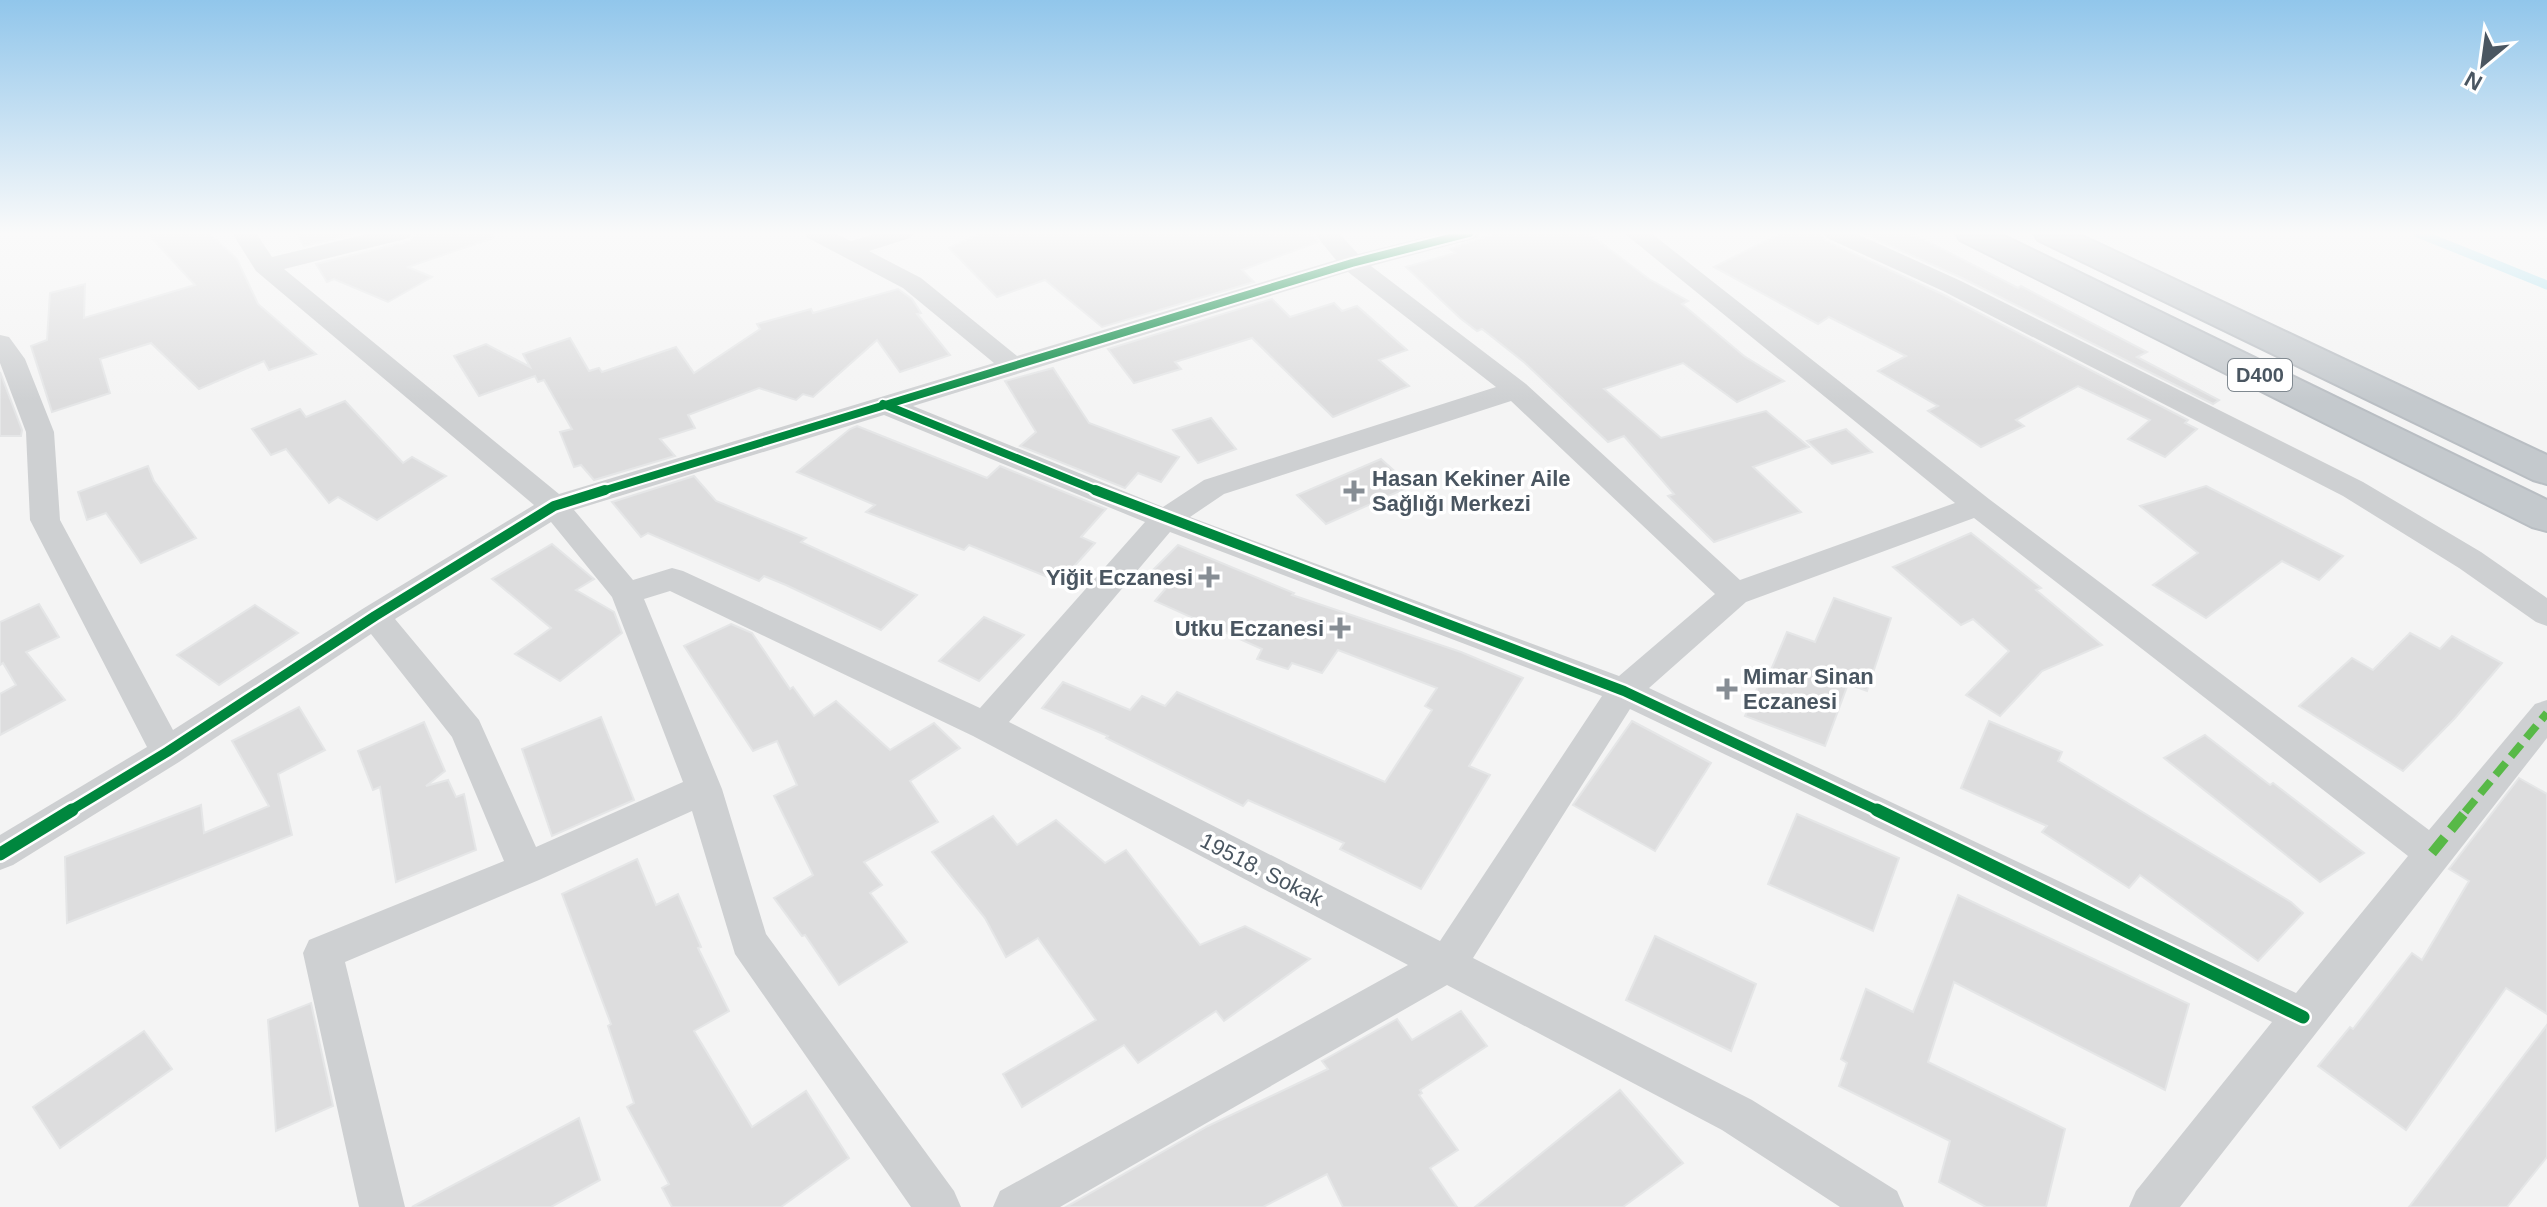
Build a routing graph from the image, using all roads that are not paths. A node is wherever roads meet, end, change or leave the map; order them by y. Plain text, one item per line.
1 (293, 289) edge
2 (920, 289) edge
3 (1264, 289) edge
4 (1386, 289) edge
5 (1707, 289) edge
6 (1959, 289) edge
7 (2086, 289) edge
8 (2168, 289) edge
9 (0, 343) edge
10 (1012, 365) junction
11 (1516, 390) junction
12 (883, 404) junction
13 (2547, 471) edge
14 (554, 506) junction
15 (1978, 506) junction
16 (2547, 517) edge
17 (1165, 519) junction
18 (626, 593) junction
19 (1735, 594) junction
20 (2547, 614) edge
21 (375, 616) junction
22 (1624, 691) junction
23 (2547, 713) edge
24 (985, 726) junction
25 (167, 752) junction
26 (704, 789) junction
27 (2432, 853) junction
28 (0, 854) edge
29 (526, 869) junction
30 (1447, 964) junction
31 (2303, 1017) junction
32 (382, 1207) edge
33 (938, 1207) edge
34 (1016, 1207) edge
35 (1881, 1207) edge
36 (2152, 1207) edge

1 - 14 street
2 - 10 street
3 - 10 street
4 - 11 street
5 - 15 street
6 - 20 street
7 - 16 highway, D400
8 - 13 highway, D400
9 - 25 street
10 - 12 street
11 - 17 street
11 - 19 street
12 - 14 street
12 - 17 street
14 - 18 street
14 - 21 street
15 - 19 street
15 - 27 street
17 - 22 street
17 - 24 street
18 - 24 street, 19518. Sokak
18 - 26 street
19 - 22 street
21 - 25 street
21 - 29 street
22 - 30 street
22 - 31 street
23 - 27 street
24 - 30 street, 19518. Sokak
25 - 28 street
26 - 29 street
26 - 33 street
27 - 31 street
29 - 32 street
30 - 34 street
30 - 35 street, 19518. Sokak
31 - 36 street

